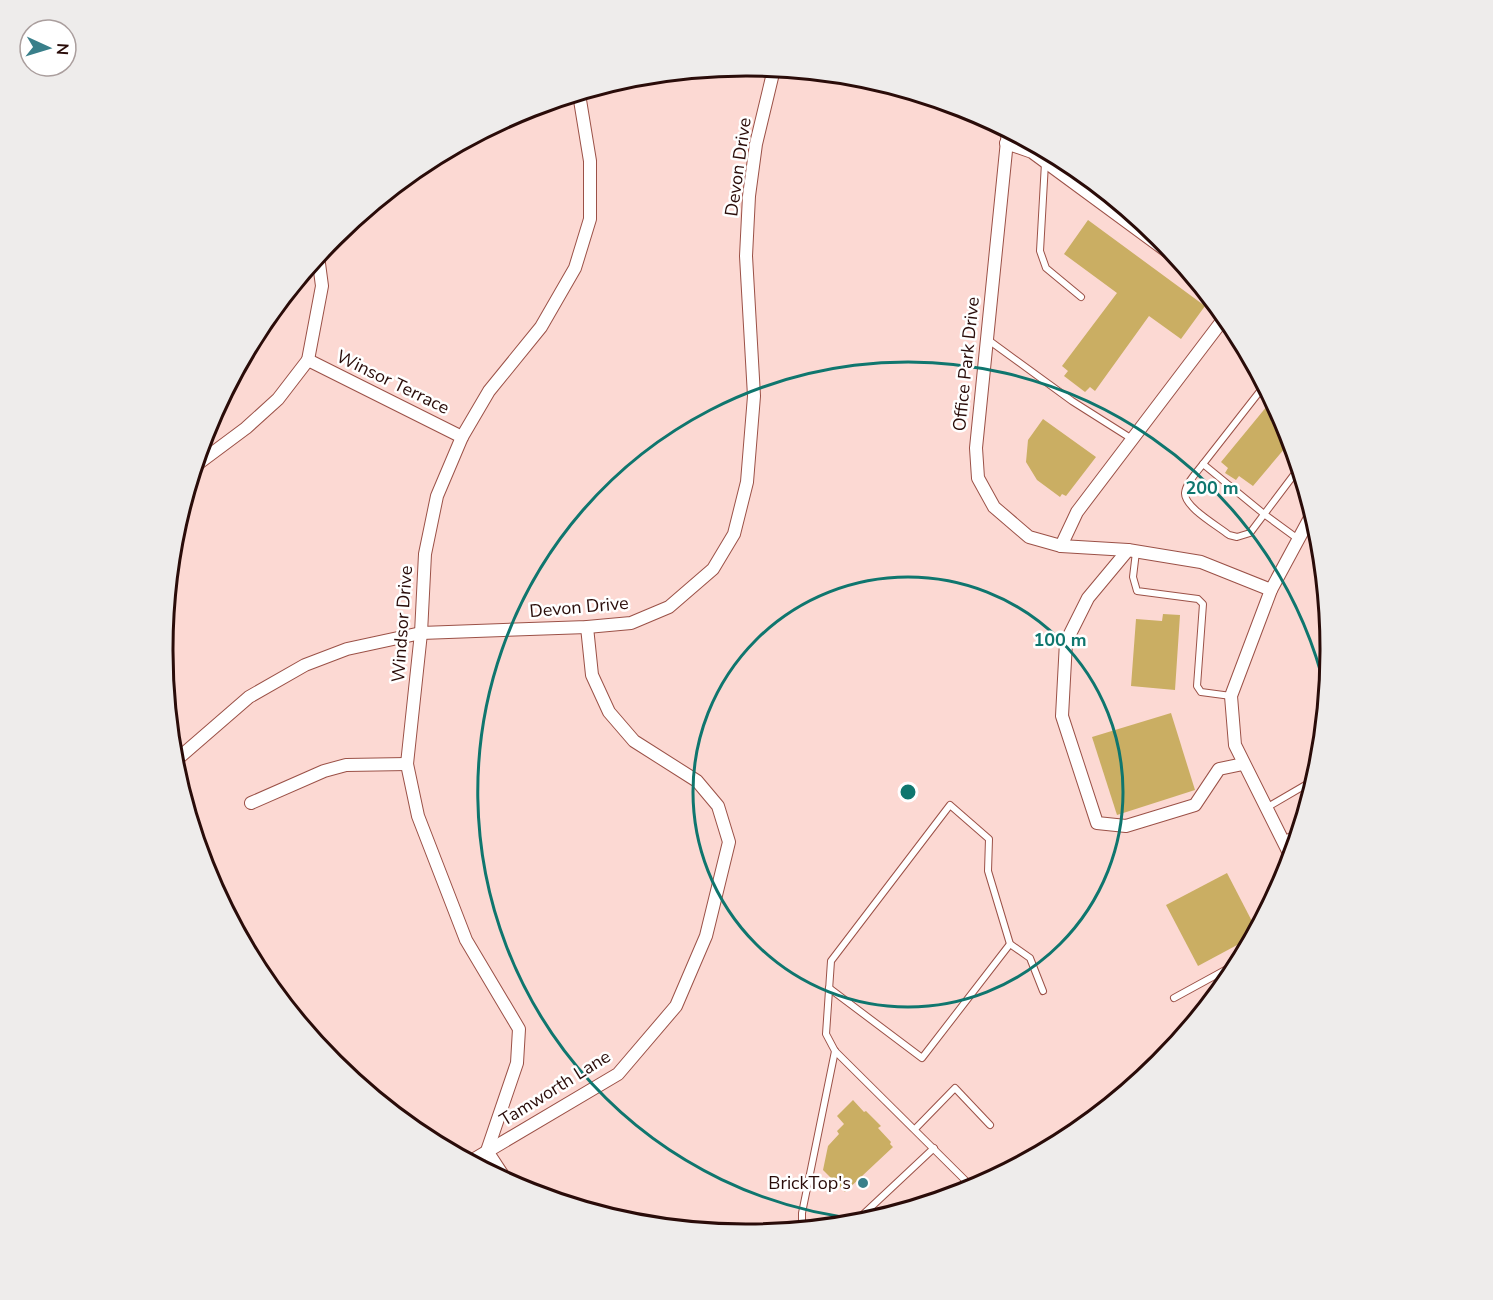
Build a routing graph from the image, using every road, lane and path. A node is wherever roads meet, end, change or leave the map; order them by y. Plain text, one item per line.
1 (772, 77) edge
2 (580, 101) edge
3 (1007, 139) edge
4 (1036, 155) edge
5 (1046, 162) junction
6 (1133, 226) edge
7 (319, 267) edge
8 (1081, 297) dead end
9 (1219, 325) edge
10 (987, 338) junction
11 (308, 360) junction
12 (1259, 392) edge
13 (462, 437) junction
14 (1132, 439) junction
15 (207, 456) edge
16 (1203, 464) junction
17 (1293, 476) edge
18 (1264, 514) junction
19 (1306, 526) edge
20 (1299, 539) junction
21 (1061, 546) junction
22 (1132, 550) junction
23 (1271, 590) junction
24 (587, 627) junction
25 (421, 633) junction
26 (1231, 696) junction
27 (183, 754) edge
28 (407, 764) junction
29 (1243, 764) junction
30 (1303, 786) edge
31 (252, 803) dead end
32 (1266, 808) junction
33 (1289, 837) edge
34 (1282, 840) junction
35 (1285, 846) edge
36 (1010, 944) junction
37 (1220, 973) edge
38 (829, 988) junction
39 (1043, 991) dead end
40 (1174, 998) dead end
41 (835, 1051) junction
42 (990, 1125) dead end
43 (915, 1128) junction
44 (934, 1148) junction
45 (488, 1151) junction
46 (479, 1157) edge
47 (497, 1166) edge
48 (965, 1180) edge
49 (868, 1210) edge
50 (802, 1221) edge

1 - 24 street, Devon Drive
2 - 13 street, Windsor Drive
3 - 10 street, Office Park Drive
4 - 5 street, Office Park Drive
5 - 6 street, Office Park Drive
5 - 8 lane
7 - 11 street
9 - 14 street
10 - 14 lane
10 - 21 street, Office Park Drive
11 - 13 street, Winsor Terrace
11 - 15 street
12 - 16 lane
13 - 25 street, Windsor Drive
14 - 21 street
16 - 18 lane
16 - 18 lane
17 - 18 lane
18 - 20 lane
19 - 20 street
20 - 23 street
21 - 22 street, Office Park Drive
22 - 23 street, Office Park Drive
22 - 26 lane
22 - 29 street
23 - 26 street
24 - 25 street, Devon Drive
24 - 45 street, Tamworth Lane
25 - 27 street, Devon Drive
25 - 28 street, Windsor Drive
26 - 29 street
28 - 31 street
28 - 45 street, Windsor Drive
29 - 32 street
30 - 32 lane
32 - 34 street
33 - 34 lane
34 - 35 street
36 - 38 lane
36 - 38 lane
36 - 39 lane
37 - 40 lane
38 - 41 lane
41 - 43 lane
41 - 50 lane
42 - 43 lane
43 - 44 lane
44 - 48 lane
44 - 49 lane
45 - 46 street
45 - 47 street

